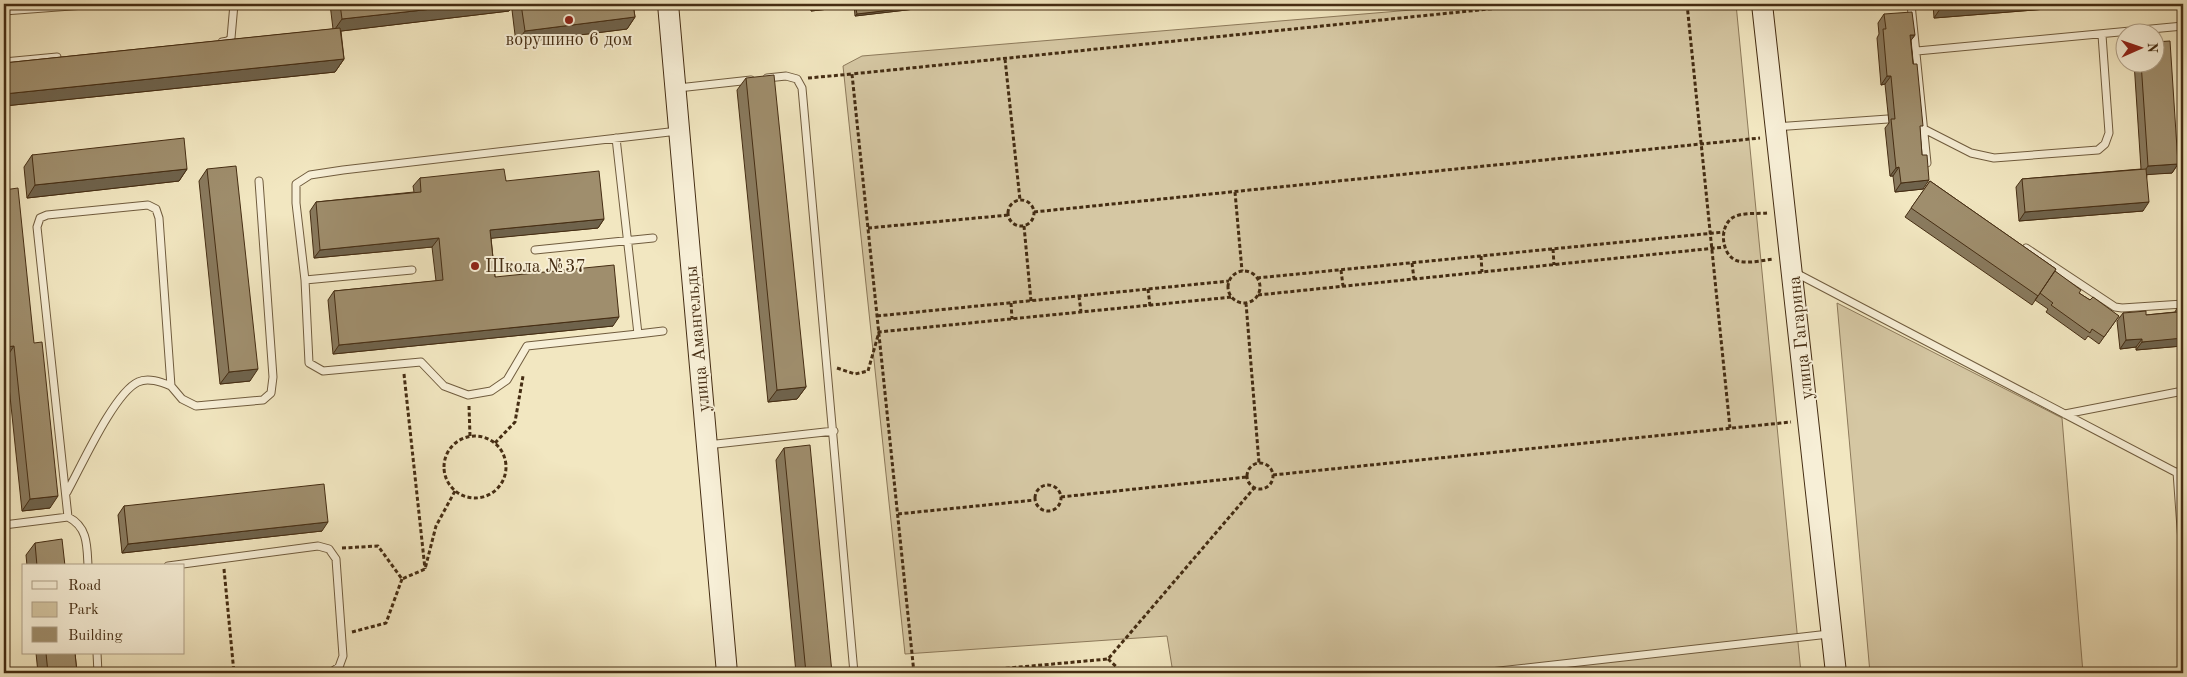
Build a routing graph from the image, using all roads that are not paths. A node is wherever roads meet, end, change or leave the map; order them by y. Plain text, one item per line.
1 (98, 4) edge
2 (234, 4) edge
3 (668, 4) edge
4 (1762, 4) edge
5 (1911, 4) edge
6 (4, 11) edge
7 (2183, 26) edge
8 (2102, 34) junction
9 (215, 43) edge
10 (1917, 51) junction
11 (61, 57) edge
12 (4, 62) edge
13 (675, 89) junction
14 (1916, 118) edge
15 (1888, 119) dead end
16 (1924, 130) junction
17 (678, 131) junction
18 (1777, 132) junction
19 (616, 138) junction
20 (1928, 175) edge
21 (258, 181) dead end
22 (653, 238) dead end
23 (628, 240) junction
24 (2018, 242) edge
25 (535, 250) dead end
26 (1791, 264) junction
27 (412, 270) dead end
28 (305, 280) junction
29 (2183, 304) edge
30 (663, 331) dead end
31 (638, 334) junction
32 (171, 386) junction
33 (2183, 391) edge
34 (2065, 414) junction
35 (834, 431) junction
36 (706, 445) junction
37 (2180, 474) edge
38 (67, 493) junction
39 (68, 517) junction
40 (4, 525) edge
41 (2183, 556) edge
42 (88, 564) edge
43 (182, 564) edge
44 (1832, 633) junction
45 (96, 654) edge
46 (1502, 672) edge
47 (98, 673) edge
48 (330, 673) edge
49 (727, 673) edge
50 (854, 673) edge
51 (1481, 673) edge
52 (1836, 673) edge

1 - 6 lane
2 - 9 lane
3 - 13 street, улица Амангельды
4 - 18 street, улица Гагарина
5 - 10 lane
7 - 8 lane
8 - 10 lane
8 - 16 lane
10 - 16 lane
11 - 12 lane
13 - 17 street, улица Амангельды
13 - 35 lane
14 - 16 lane
15 - 18 lane
16 - 20 lane
17 - 19 lane
17 - 36 street, улица Амангельды
18 - 26 street, улица Гагарина
19 - 23 lane
19 - 28 lane
21 - 32 lane
22 - 23 lane
23 - 25 lane
23 - 31 lane
24 - 29 lane
26 - 34 lane
26 - 44 street, улица Гагарина
27 - 28 lane
28 - 31 lane
30 - 31 lane
32 - 38 lane
32 - 38 lane
33 - 34 lane
34 - 37 lane
35 - 36 lane
35 - 50 lane
36 - 49 street, улица Амангельды
37 - 41 lane
38 - 39 lane
39 - 40 lane
39 - 42 lane
43 - 48 lane
44 - 46 lane
44 - 52 street, улица Гагарина
45 - 47 lane
46 - 51 lane

